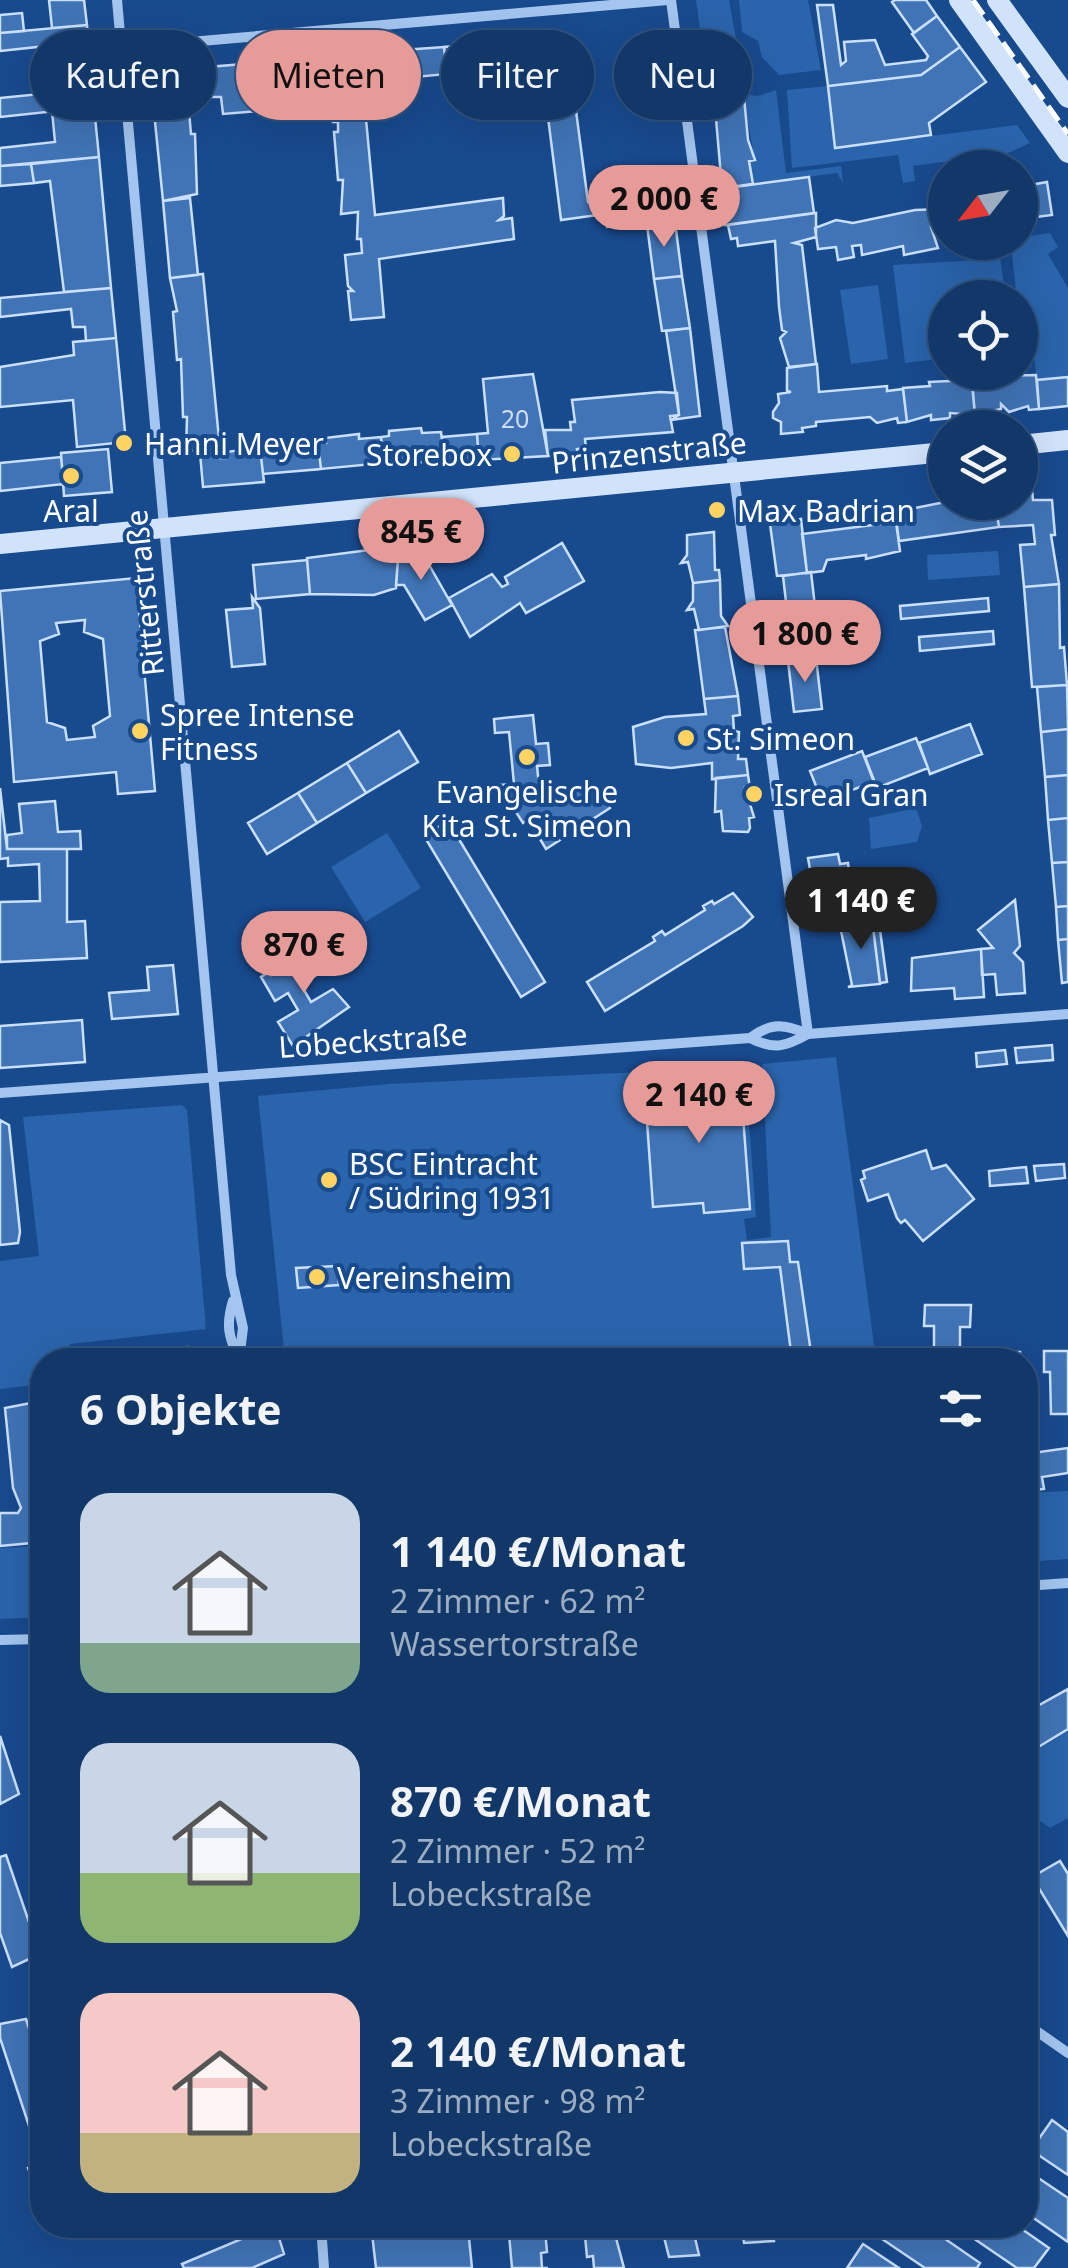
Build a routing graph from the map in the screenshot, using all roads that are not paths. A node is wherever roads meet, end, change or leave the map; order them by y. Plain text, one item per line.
1 (116, 0) edge
2 (669, 0) edge
3 (959, 0) edge
4 (997, 0) edge
5 (119, 30) edge
6 (216, 40) edge
7 (1068, 98) edge
8 (127, 120) edge
9 (1068, 153) edge
10 (1068, 440) edge
11 (1038, 443) edge
12 (928, 454) edge
13 (731, 474) junction
14 (163, 528) junction
15 (0, 544) edge
16 (1068, 1014) edge
17 (808, 1034) junction
18 (750, 1038) junction
19 (214, 1076) junction
20 (0, 1093) edge
21 (234, 1348) edge
22 (1068, 1583) edge
23 (1038, 1585) edge
24 (30, 1639) edge
25 (0, 1640) edge
26 (1038, 2032) edge
27 (1068, 2053) edge
28 (321, 2238) edge
29 (324, 2268) edge

1 - 5 street, Ritterstraße
2 - 6 street
2 - 13 street
3 - 9 main road
4 - 7 main road
8 - 14 street, Ritterstraße
10 - 11 main road
12 - 13 main road, Prinzenstraße
13 - 14 main road, Prinzenstraße
13 - 17 street
14 - 15 main road, Prinzenstraße
14 - 19 street, Ritterstraße
16 - 17 street, Lobeckstraße
17 - 18 street, Lobeckstraße
17 - 18 street, Lobeckstraße
18 - 19 street, Lobeckstraße
19 - 20 street, Lobeckstraße
19 - 21 street, Ritterstraße
22 - 23 street
24 - 25 street
26 - 27 street
28 - 29 street

